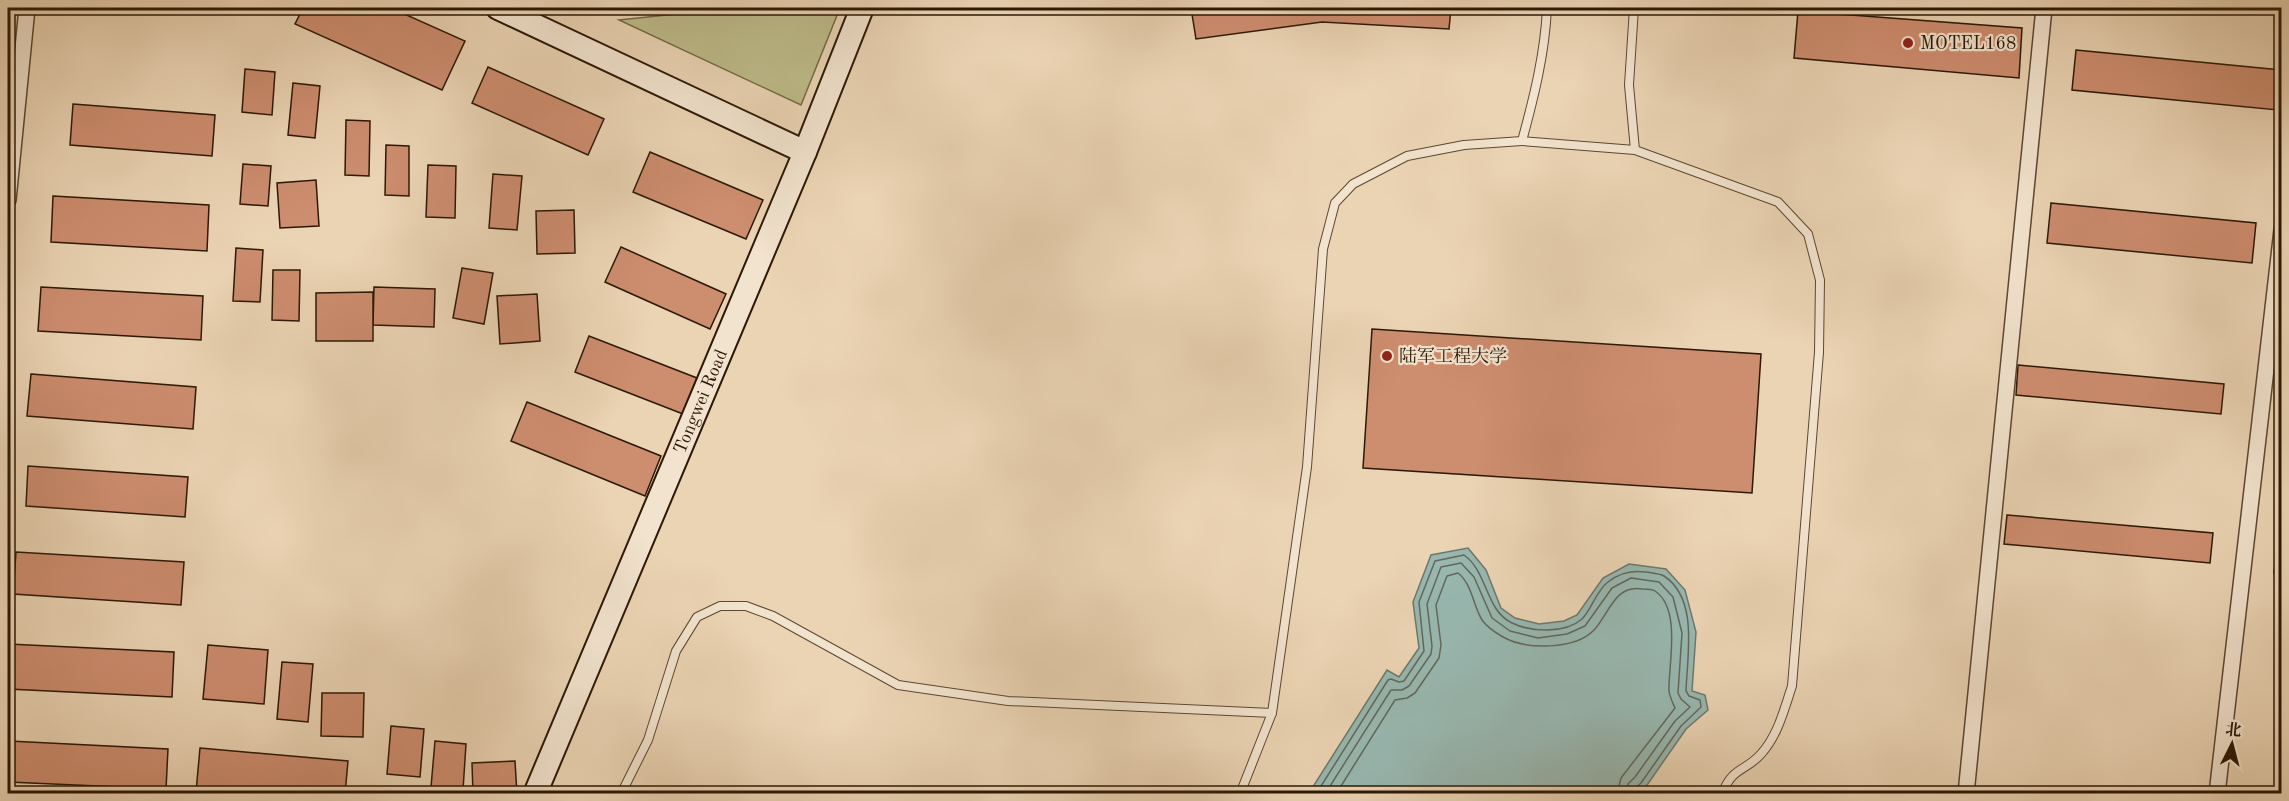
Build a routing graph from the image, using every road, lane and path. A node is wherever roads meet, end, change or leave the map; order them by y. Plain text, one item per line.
1 (27, 8) edge
2 (498, 8) edge
3 (862, 8) edge
4 (1547, 8) edge
5 (1635, 8) edge
6 (2044, 8) edge
7 (1522, 141) junction
8 (1635, 150) junction
9 (805, 152) junction
10 (8, 200) edge
11 (2282, 230) edge
12 (1272, 713) junction
13 (535, 794) edge
14 (621, 794) edge
15 (1240, 794) edge
16 (1722, 794) edge
17 (1966, 794) edge
18 (2217, 794) edge

1 - 10 street
2 - 9 street
3 - 9 street, Tongwei Road
4 - 7 lane
5 - 8 lane
6 - 17 street
7 - 8 lane
7 - 12 lane
8 - 16 lane
9 - 13 street, Tongwei Road
11 - 18 street
12 - 14 lane
12 - 15 lane

